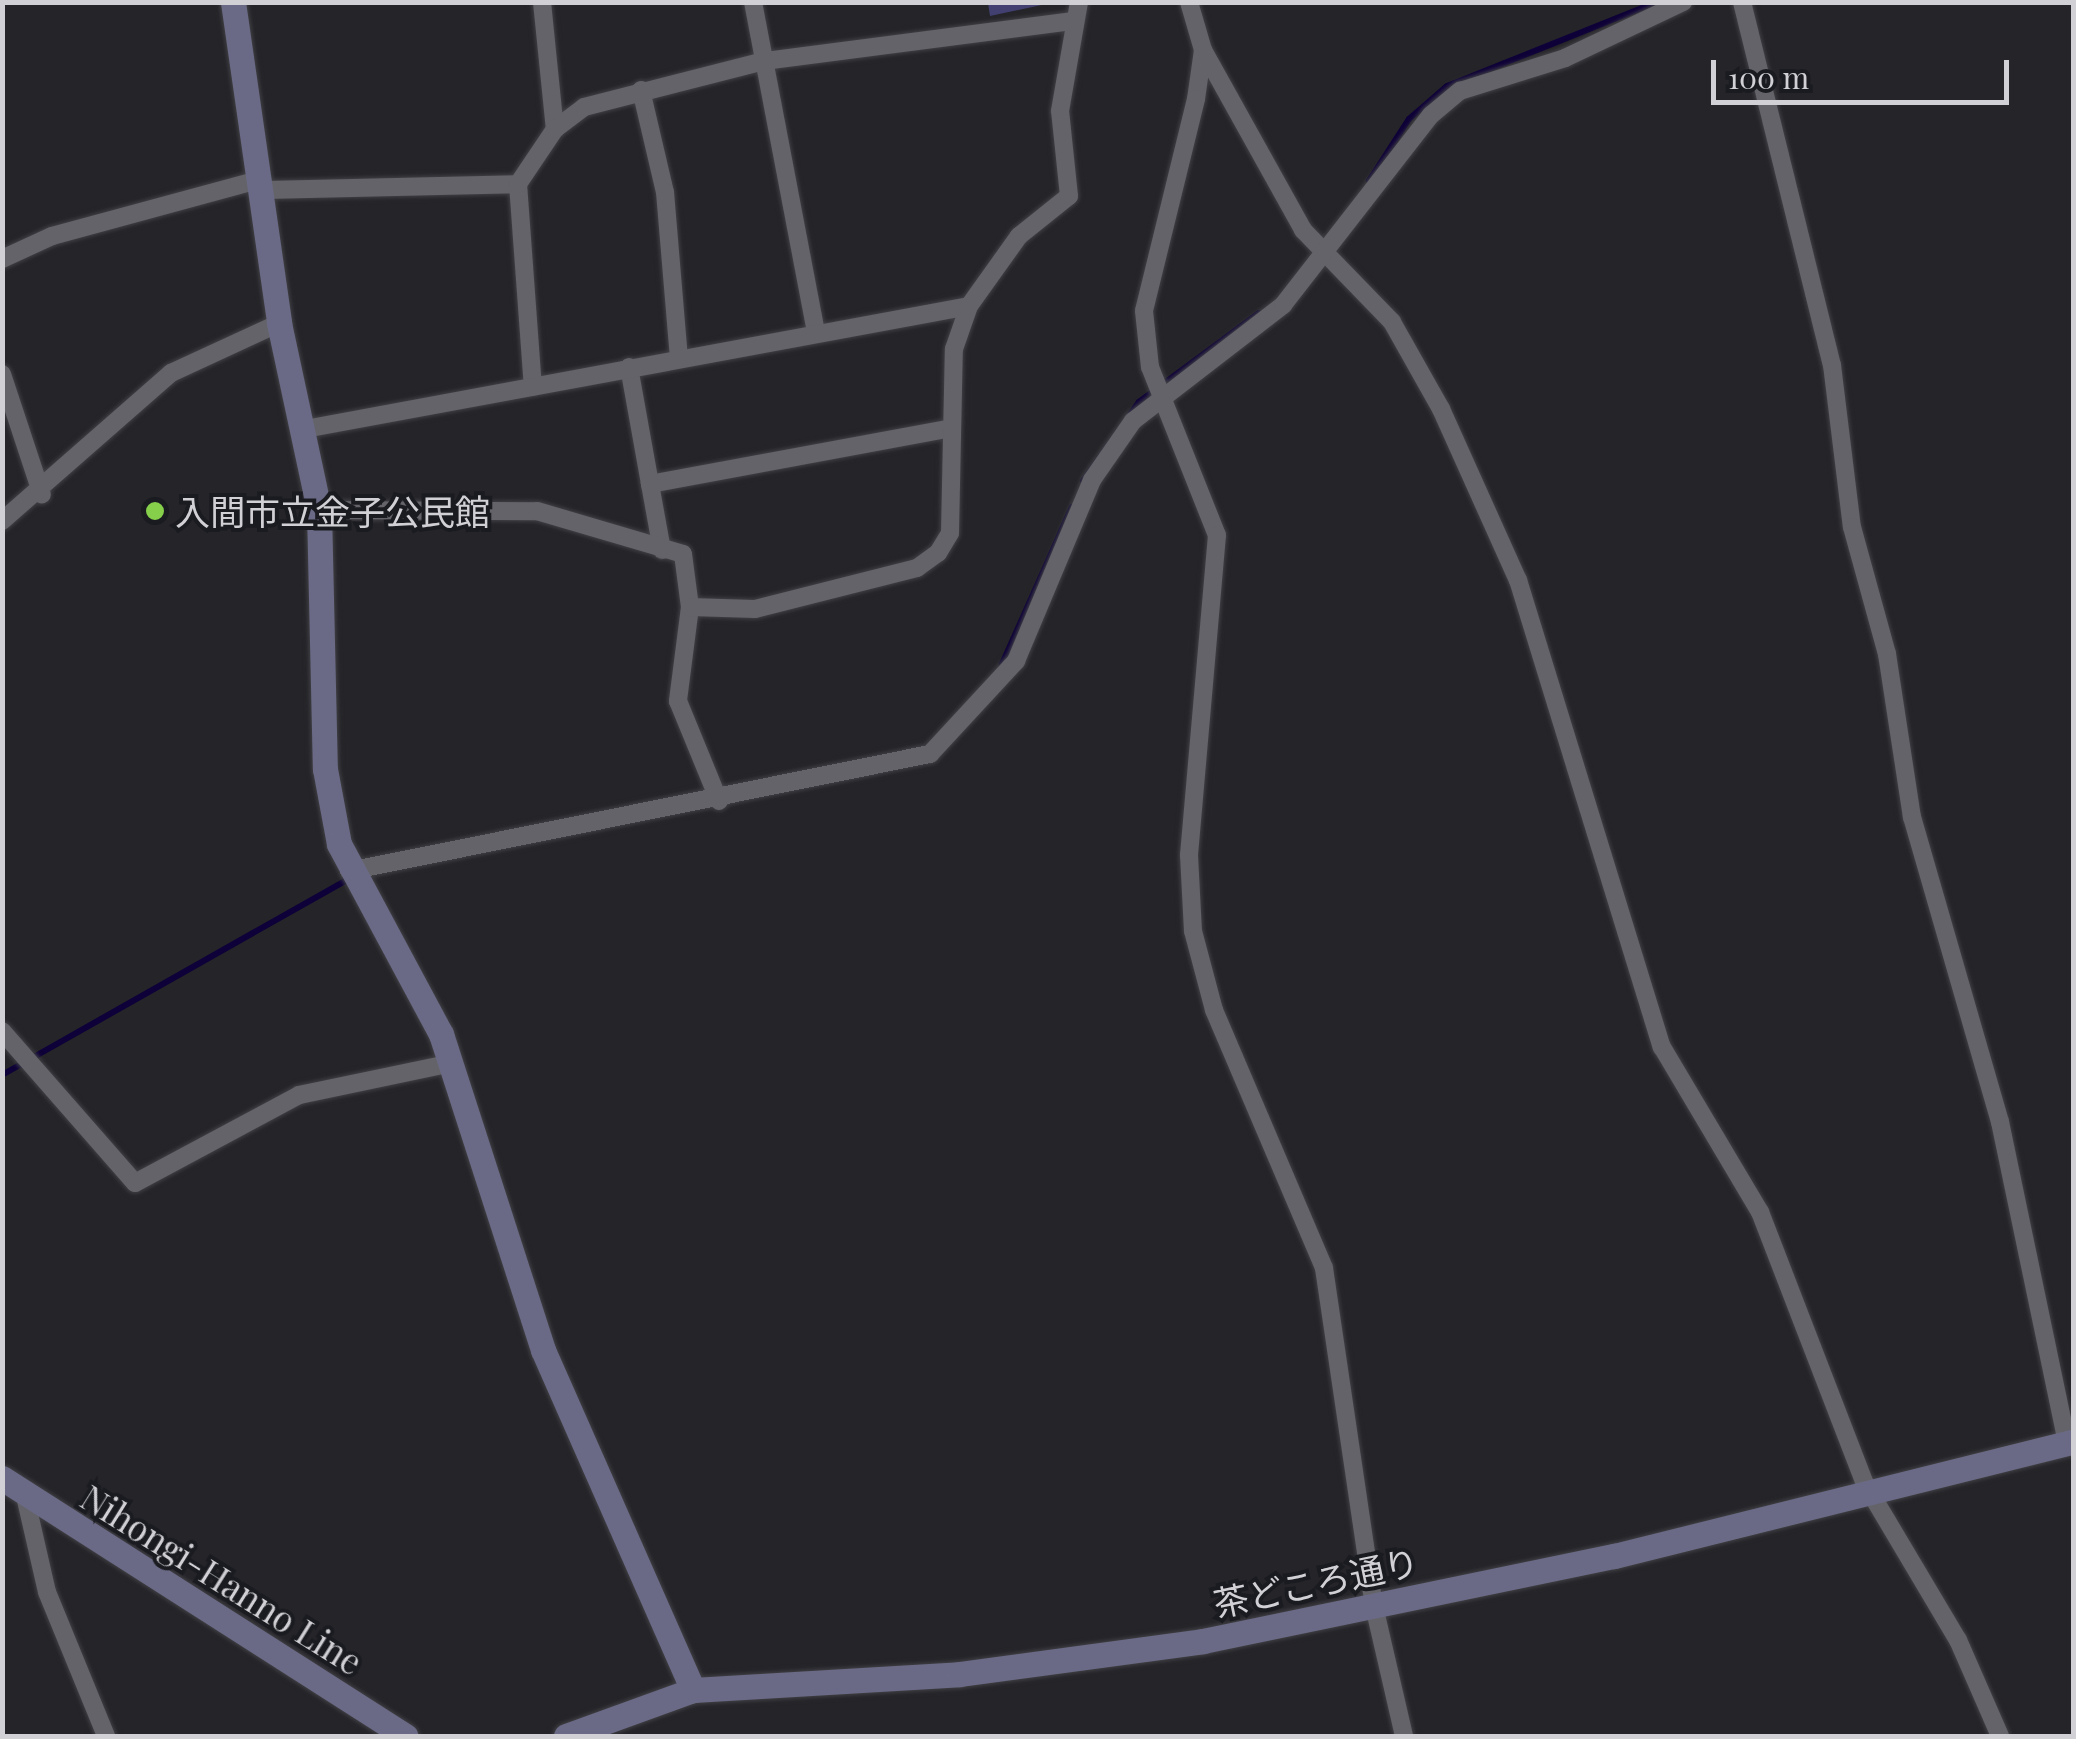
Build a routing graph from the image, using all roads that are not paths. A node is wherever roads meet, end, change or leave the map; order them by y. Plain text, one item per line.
1 (233, 2) edge
2 (542, 2) edge
3 (753, 2) edge
4 (1079, 2) edge
5 (1189, 2) edge
6 (1682, 2) edge
7 (1742, 2) edge
8 (1072, 21) junction
9 (1202, 50) junction
10 (765, 61) junction
11 (641, 90) junction
12 (555, 129) junction
13 (518, 184) junction
14 (262, 185) junction
15 (1326, 258) junction
16 (2, 259) edge
17 (970, 306) junction
18 (278, 323) junction
19 (816, 332) junction
20 (678, 357) junction
21 (629, 367) junction
22 (2, 374) edge
23 (533, 386) junction
24 (1161, 398) junction
25 (305, 428) junction
26 (946, 428) junction
27 (650, 484) junction
28 (42, 495) junction
29 (319, 510) junction
30 (2, 522) edge
31 (662, 550) junction
32 (690, 606) junction
33 (719, 800) junction
34 (349, 871) junction
35 (2, 1031) edge
36 (452, 1064) junction
37 (2070, 1442) edge
38 (2, 1478) edge
39 (1875, 1493) junction
40 (24, 1496) junction
41 (1374, 1606) junction
42 (693, 1690) junction
43 (106, 1736) edge
44 (406, 1736) edge
45 (566, 1736) edge
46 (1404, 1736) edge
47 (2000, 1736) edge

1 - 14 street
2 - 12 street
3 - 10 street
4 - 8 street
5 - 9 street
6 - 15 street
7 - 37 street
8 - 10 street
8 - 17 street
9 - 15 street
9 - 24 street
10 - 11 street
10 - 19 street
11 - 12 street
11 - 20 street
12 - 13 street
13 - 14 street
13 - 23 street
14 - 16 street
14 - 18 street
15 - 24 street
15 - 39 street
17 - 19 street
17 - 26 street
18 - 25 street
18 - 28 street
19 - 20 street
20 - 21 street
21 - 23 street
21 - 27 street
22 - 28 street
23 - 25 street
24 - 33 street
24 - 41 street
25 - 29 street
26 - 27 street
26 - 32 street
27 - 31 street
28 - 30 street
29 - 31 street
29 - 34 street
31 - 32 street
32 - 33 street
33 - 34 street
34 - 36 street
35 - 36 street
36 - 42 street
37 - 39 street, 茶どころ通り
38 - 40 street, Nihongi-Hanno Line
39 - 41 street, 茶どころ通り
39 - 47 street
40 - 43 street
40 - 44 street, Nihongi-Hanno Line
41 - 42 street, 茶どころ通り
41 - 46 street
42 - 45 street, 茶どころ通り

